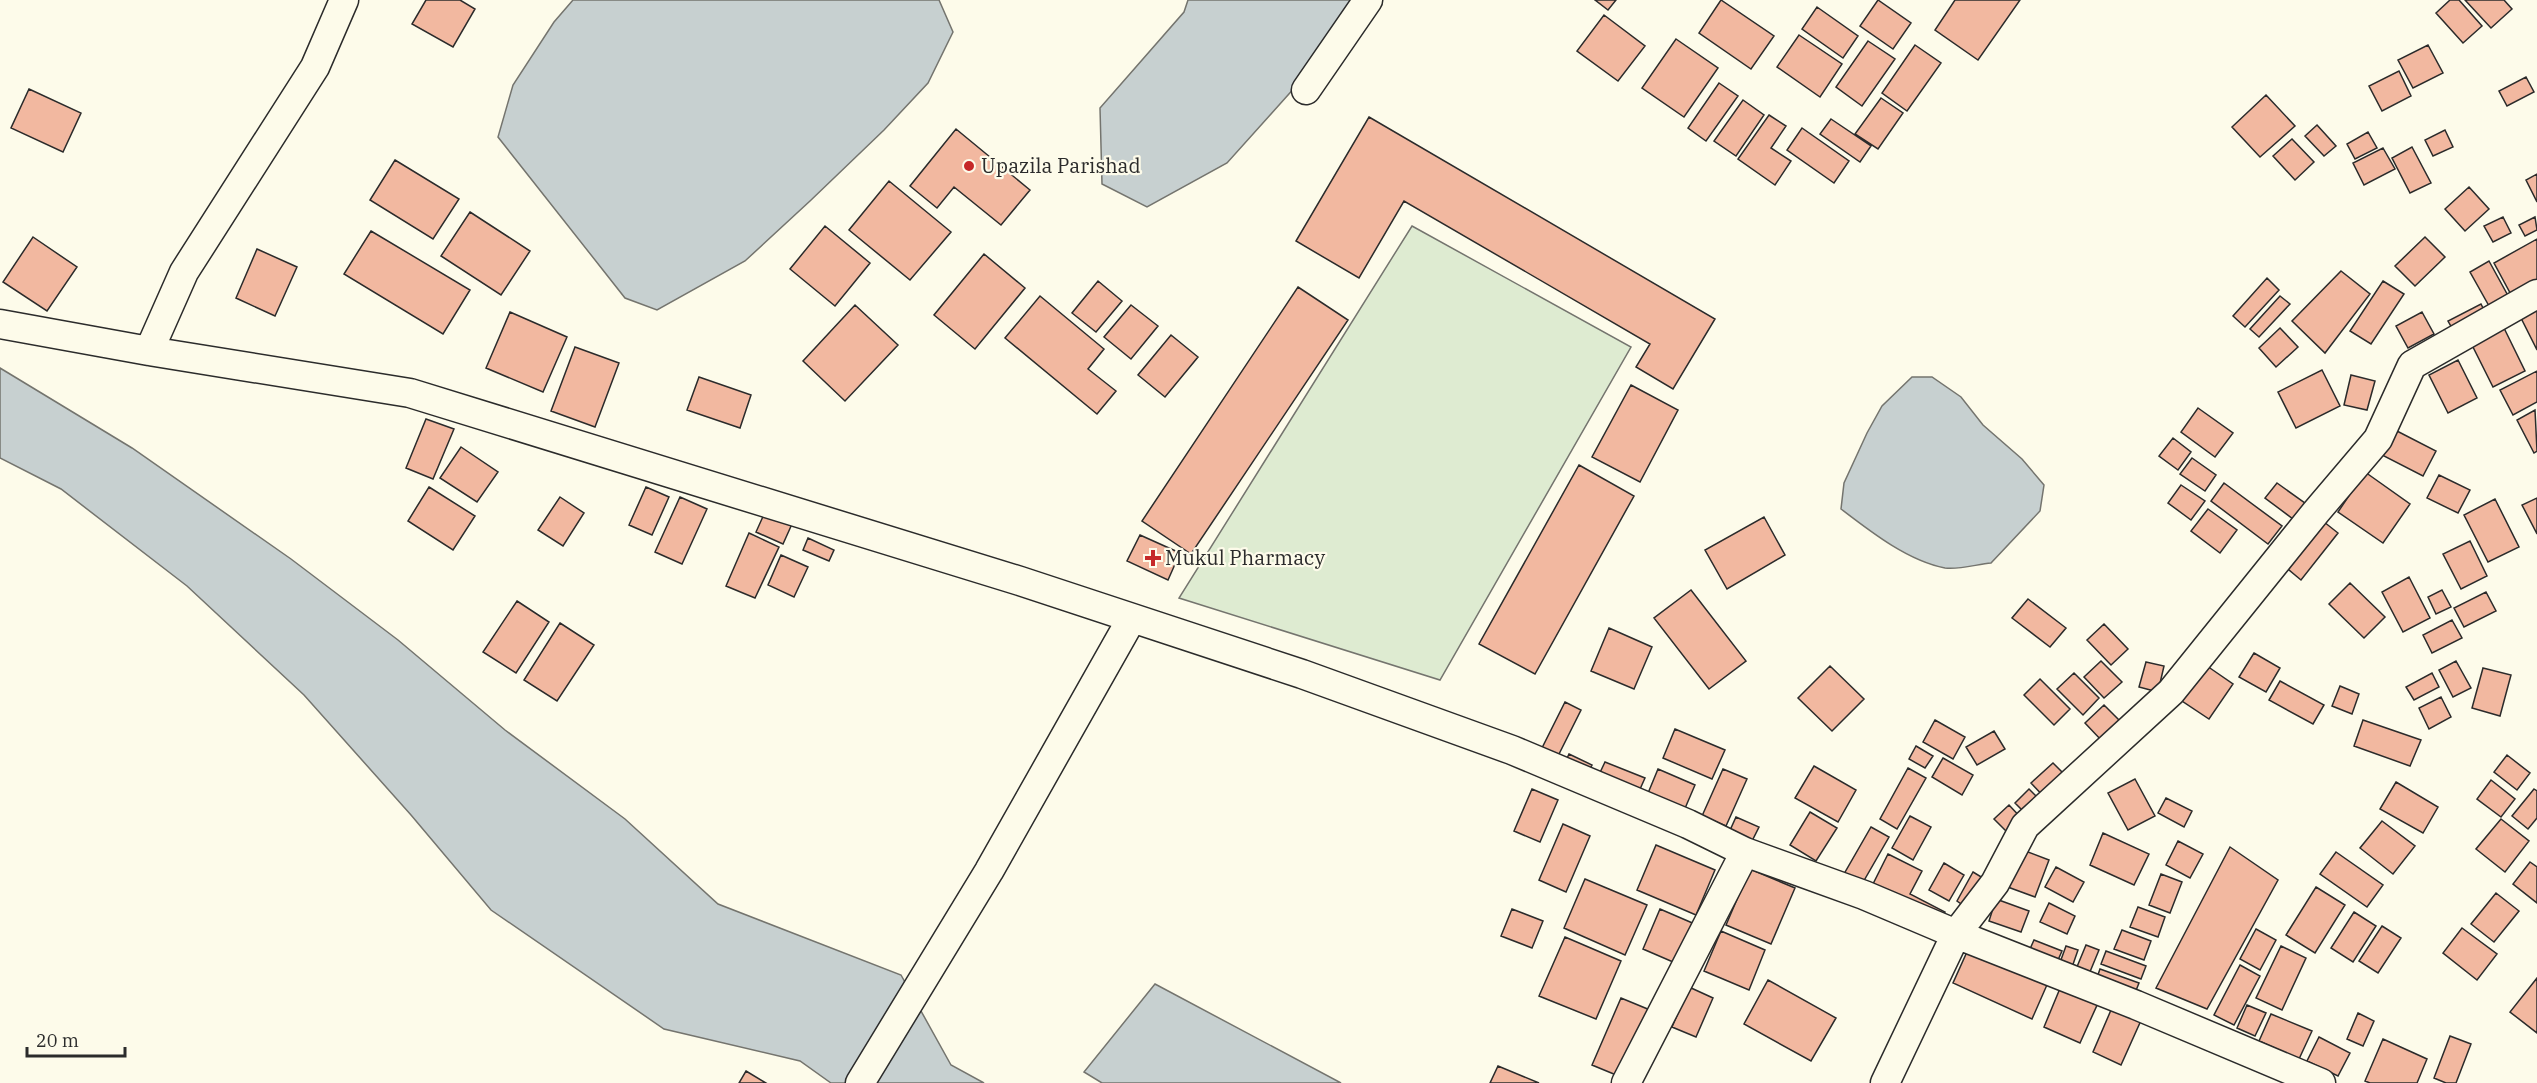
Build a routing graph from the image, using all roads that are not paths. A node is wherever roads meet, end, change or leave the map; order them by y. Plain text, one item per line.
1 (344, 0) edge
2 (1368, 0) edge
3 (1306, 90) dead end
4 (2537, 294) edge
5 (0, 324) edge
6 (149, 351) junction
7 (1132, 618) junction
8 (1745, 852) junction
9 (1956, 934) junction
10 (860, 1083) edge
11 (1626, 1083) edge
12 (1885, 1083) edge
13 (2321, 1083) edge

1 - 6 street
2 - 3 street
4 - 9 street
5 - 6 street
6 - 7 street
7 - 8 street
7 - 10 street
8 - 9 street
8 - 11 street
9 - 12 street
9 - 13 street

